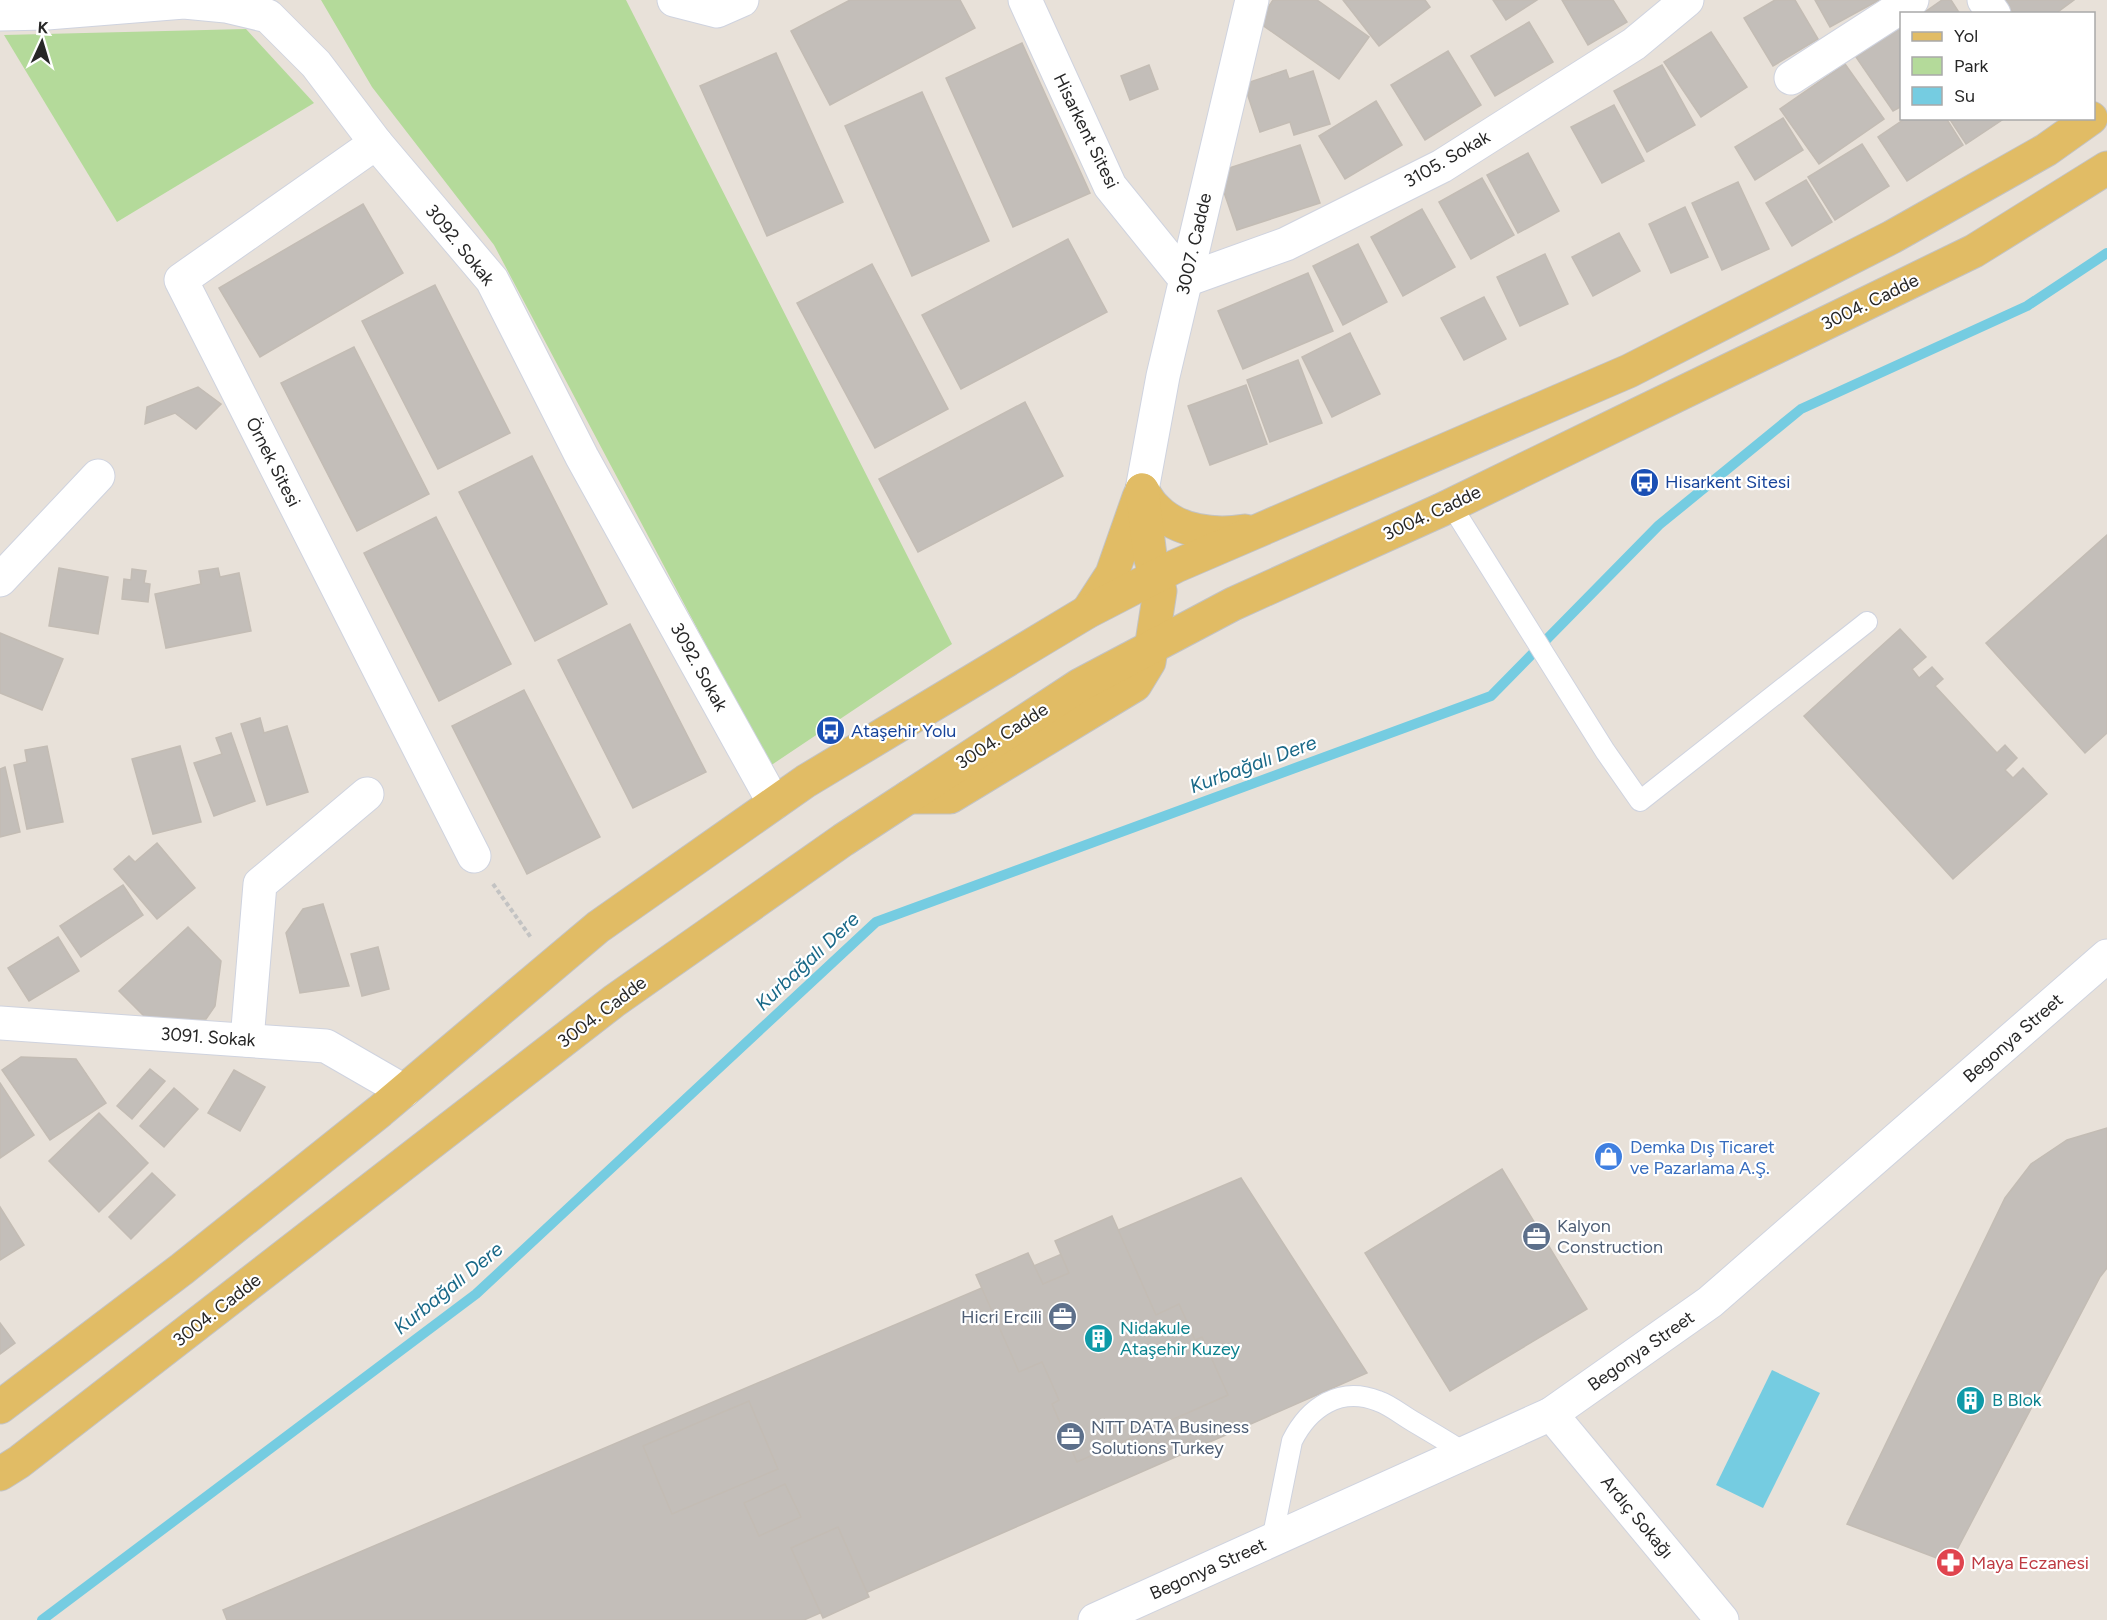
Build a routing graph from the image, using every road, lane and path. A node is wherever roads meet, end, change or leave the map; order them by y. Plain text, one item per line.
1 (674, 0) edge
2 (742, 0) edge
3 (1024, 0) edge
4 (1252, 0) edge
5 (1687, 0) edge
6 (1912, 0) edge
7 (45, 6) edge
8 (268, 8) edge
9 (0, 14) edge
10 (1791, 78) dead end
11 (2088, 120) edge
12 (376, 143) junction
13 (2107, 168) edge
14 (1186, 280) junction
15 (98, 476) dead end
16 (1142, 490) junction
17 (1451, 505) junction
18 (1265, 528) junction
19 (0, 580) edge
20 (1151, 590) junction
21 (1233, 604) junction
22 (1087, 612) junction
23 (1867, 622) dead end
24 (1152, 647) junction
25 (367, 795) dead end
26 (774, 803) junction
27 (474, 856) joint
28 (536, 944) dead end
29 (2107, 957) edge
30 (0, 1023) edge
31 (247, 1040) junction
32 (404, 1090) junction
33 (0, 1407) edge
34 (1551, 1414) junction
35 (1466, 1453) junction
36 (0, 1473) edge
37 (1272, 1540) junction
38 (1095, 1620) edge
39 (1722, 1620) edge

1 - 2 street
3 - 14 street, Hisarkent Sitesi
4 - 14 street, 3007. Cadde
5 - 14 street, 3105. Sokak
6 - 10 street
7 - 8 street, 3092. Sokak
7 - 9 street, 3092. Sokak
8 - 12 street, 3092. Sokak
11 - 18 main road
12 - 26 street, 3092. Sokak
12 - 27 street, Örnek Sitesi
13 - 17 main road, 3004. Cadde
14 - 16 street, 3007. Cadde
15 - 19 street
16 - 18 main road
16 - 20 main road
16 - 22 main road
17 - 21 main road, 3004. Cadde
17 - 23 lane
18 - 20 main road
20 - 21 main road
20 - 22 main road
20 - 24 main road
21 - 24 main road, 3004. Cadde
22 - 24 main road
22 - 26 main road
24 - 36 main road, 3004. Cadde
25 - 31 street
26 - 32 main road
27 - 28 path
29 - 34 street, Begonya Street
30 - 31 street, 3091. Sokak
31 - 32 street, 3091. Sokak
32 - 33 main road
34 - 35 street, Begonya Street
34 - 39 street, Ardıç Sokağı
35 - 37 street, Begonya Street
35 - 37 lane
37 - 38 street, Begonya Street

